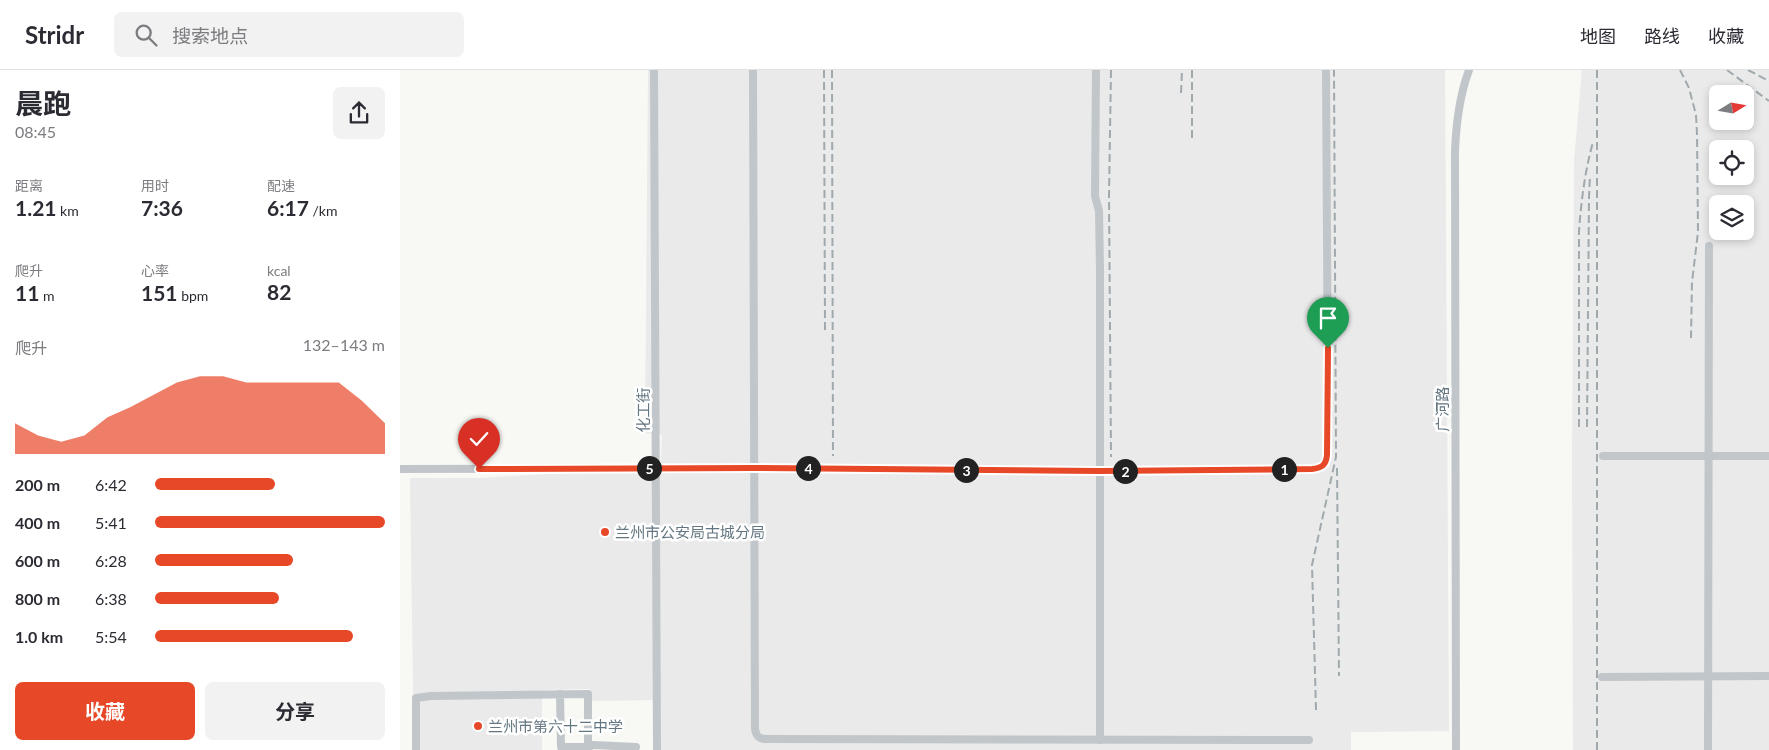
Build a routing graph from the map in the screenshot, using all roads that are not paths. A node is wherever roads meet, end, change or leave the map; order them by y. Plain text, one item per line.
1 (654, 70) edge
2 (753, 70) edge
3 (1096, 70) edge
4 (1326, 70) edge
5 (1469, 70) edge
6 (1709, 246) dead end
7 (1603, 456) dead end
8 (1708, 456) junction
9 (1769, 456) edge
10 (657, 468) junction
11 (754, 468) junction
12 (400, 470) edge
13 (1099, 471) junction
14 (1708, 676) junction
15 (1769, 676) edge
16 (1602, 677) dead end
17 (560, 694) junction
18 (973, 740) junction
19 (1100, 740) junction
20 (1310, 740) dead end
21 (586, 748) edge
22 (608, 748) edge
23 (636, 748) dead end
24 (416, 750) edge
25 (657, 750) edge
26 (974, 750) edge
27 (1456, 750) edge
28 (1708, 750) edge

1 - 10 street, 化工街
2 - 11 street
3 - 13 street
4 - 13 street
5 - 27 street, 广河路
6 - 8 street
7 - 8 street
8 - 9 street
8 - 14 street
10 - 11 street
10 - 12 street
10 - 25 street, 化工街
11 - 13 street
11 - 18 street
13 - 19 street
14 - 15 street
14 - 16 street
14 - 28 street
17 - 21 street
17 - 21 street
17 - 24 street
18 - 19 street
18 - 26 street
19 - 20 street
21 - 22 street
22 - 23 street

